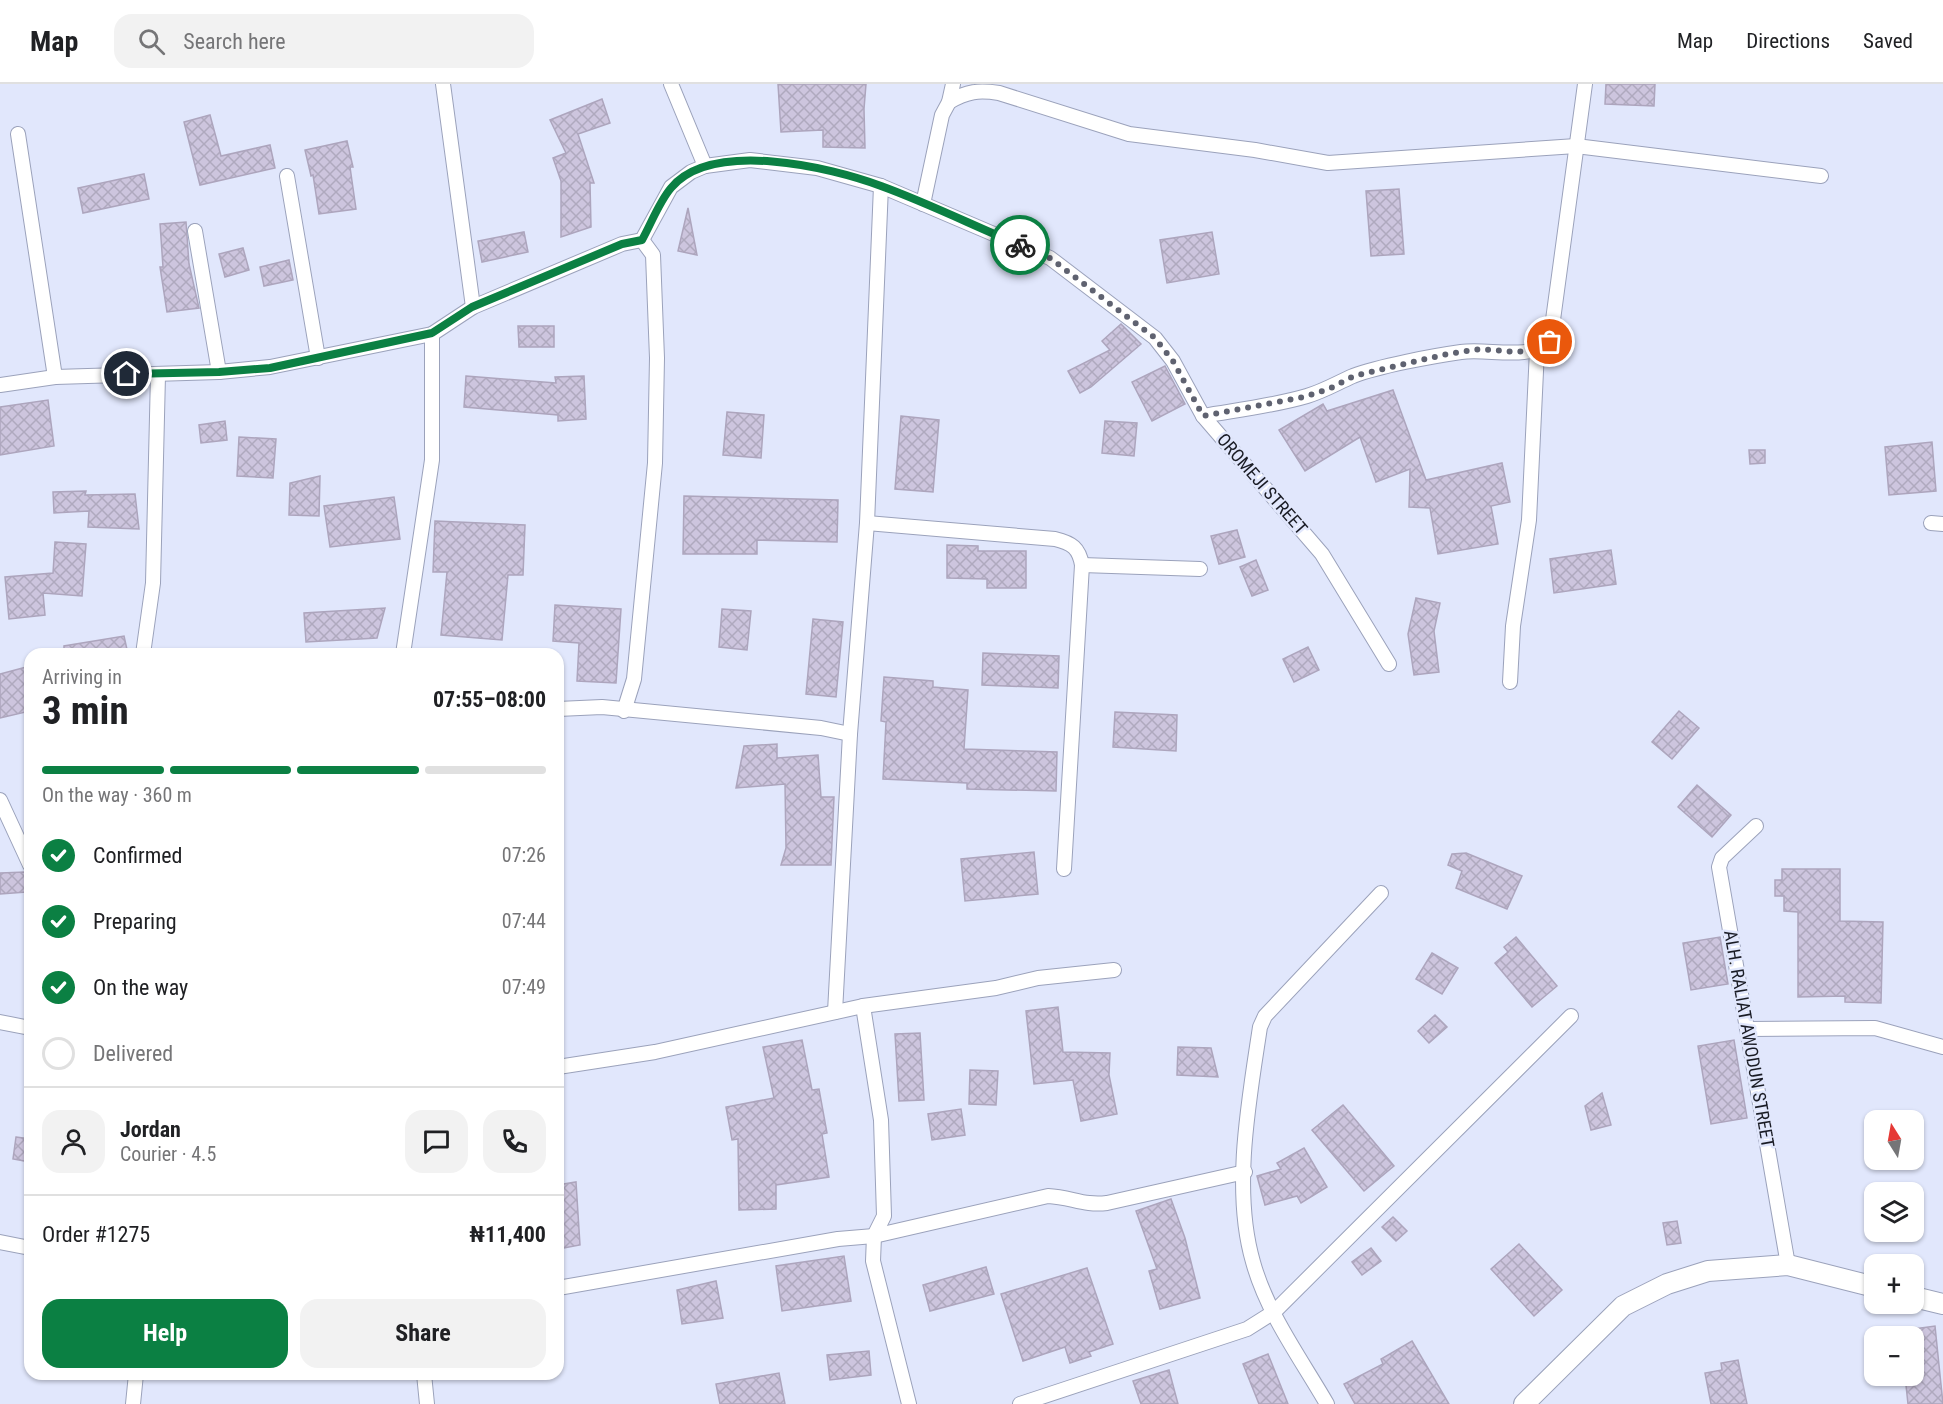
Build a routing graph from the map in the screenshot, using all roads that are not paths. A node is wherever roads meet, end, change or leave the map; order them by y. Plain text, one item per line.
1 (443, 84) edge
2 (671, 84) edge
3 (953, 84) edge
4 (1586, 84) edge
5 (949, 102) junction
6 (18, 134) dead end
7 (1575, 146) junction
8 (705, 165) junction
9 (287, 176) dead end
10 (1821, 176) dead end
11 (880, 186) junction
12 (922, 204) junction
13 (195, 231) dead end
14 (642, 240) junction
15 (472, 307) junction
16 (432, 333) junction
17 (1537, 350) junction
18 (318, 358) junction
19 (219, 372) junction
20 (158, 375) junction
21 (55, 377) junction
22 (0, 385) edge
23 (1203, 416) junction
24 (867, 523) junction
25 (1082, 565) junction
26 (1200, 570) dead end
27 (144, 648) edge
28 (404, 648) edge
29 (1389, 664) dead end
30 (1510, 682) dead end
31 (564, 709) edge
32 (624, 711) junction
33 (850, 734) junction
34 (0, 800) edge
35 (1756, 826) dead end
36 (24, 852) edge
37 (1064, 869) dead end
38 (1381, 893) dead end
39 (1114, 970) dead end
40 (863, 1006) junction
41 (835, 1012) junction
42 (1571, 1016) dead end
43 (0, 1022) edge
44 (24, 1027) edge
45 (1749, 1029) junction
46 (1943, 1047) edge
47 (564, 1066) edge
48 (1245, 1172) junction
49 (874, 1236) junction
50 (0, 1242) edge
51 (24, 1247) edge
52 (1788, 1265) junction
53 (1864, 1284) edge
54 (564, 1287) edge
55 (1924, 1299) edge
56 (1943, 1304) edge
57 (1274, 1312) junction
58 (135, 1380) edge
59 (425, 1380) edge
60 (133, 1404) edge
61 (427, 1404) edge
62 (909, 1404) edge
63 (1020, 1404) edge
64 (1327, 1404) edge
65 (1524, 1404) edge

1 - 15 street
2 - 8 street
3 - 5 street
4 - 7 street
5 - 7 street
5 - 12 street
6 - 21 street
7 - 10 street
7 - 17 street
8 - 11 street, OROMEJI STREET
8 - 14 street, OROMEJI STREET
9 - 18 street
11 - 12 street, OROMEJI STREET
11 - 24 street
12 - 23 street, OROMEJI STREET
13 - 19 street
14 - 15 street
14 - 32 street
15 - 16 street
16 - 18 street
16 - 28 street
17 - 23 street
17 - 30 street
18 - 19 street
19 - 20 street
20 - 21 street
20 - 27 street
21 - 22 street
23 - 29 street, OROMEJI STREET
24 - 25 street
24 - 33 street
25 - 26 street
25 - 37 street
31 - 32 street
32 - 33 street
33 - 41 street
34 - 36 street
35 - 45 street, ALH. RALIAT AWODUN STREET
38 - 48 street
39 - 40 street
40 - 41 street
40 - 49 street
41 - 47 street
42 - 57 street
43 - 44 street
45 - 46 street
45 - 52 street, ALH. RALIAT AWODUN STREET
48 - 49 street
48 - 57 street
49 - 54 street
49 - 62 street
50 - 51 street
52 - 53 street
52 - 65 street
55 - 56 street
57 - 63 street
57 - 64 street
58 - 60 street
59 - 61 street

